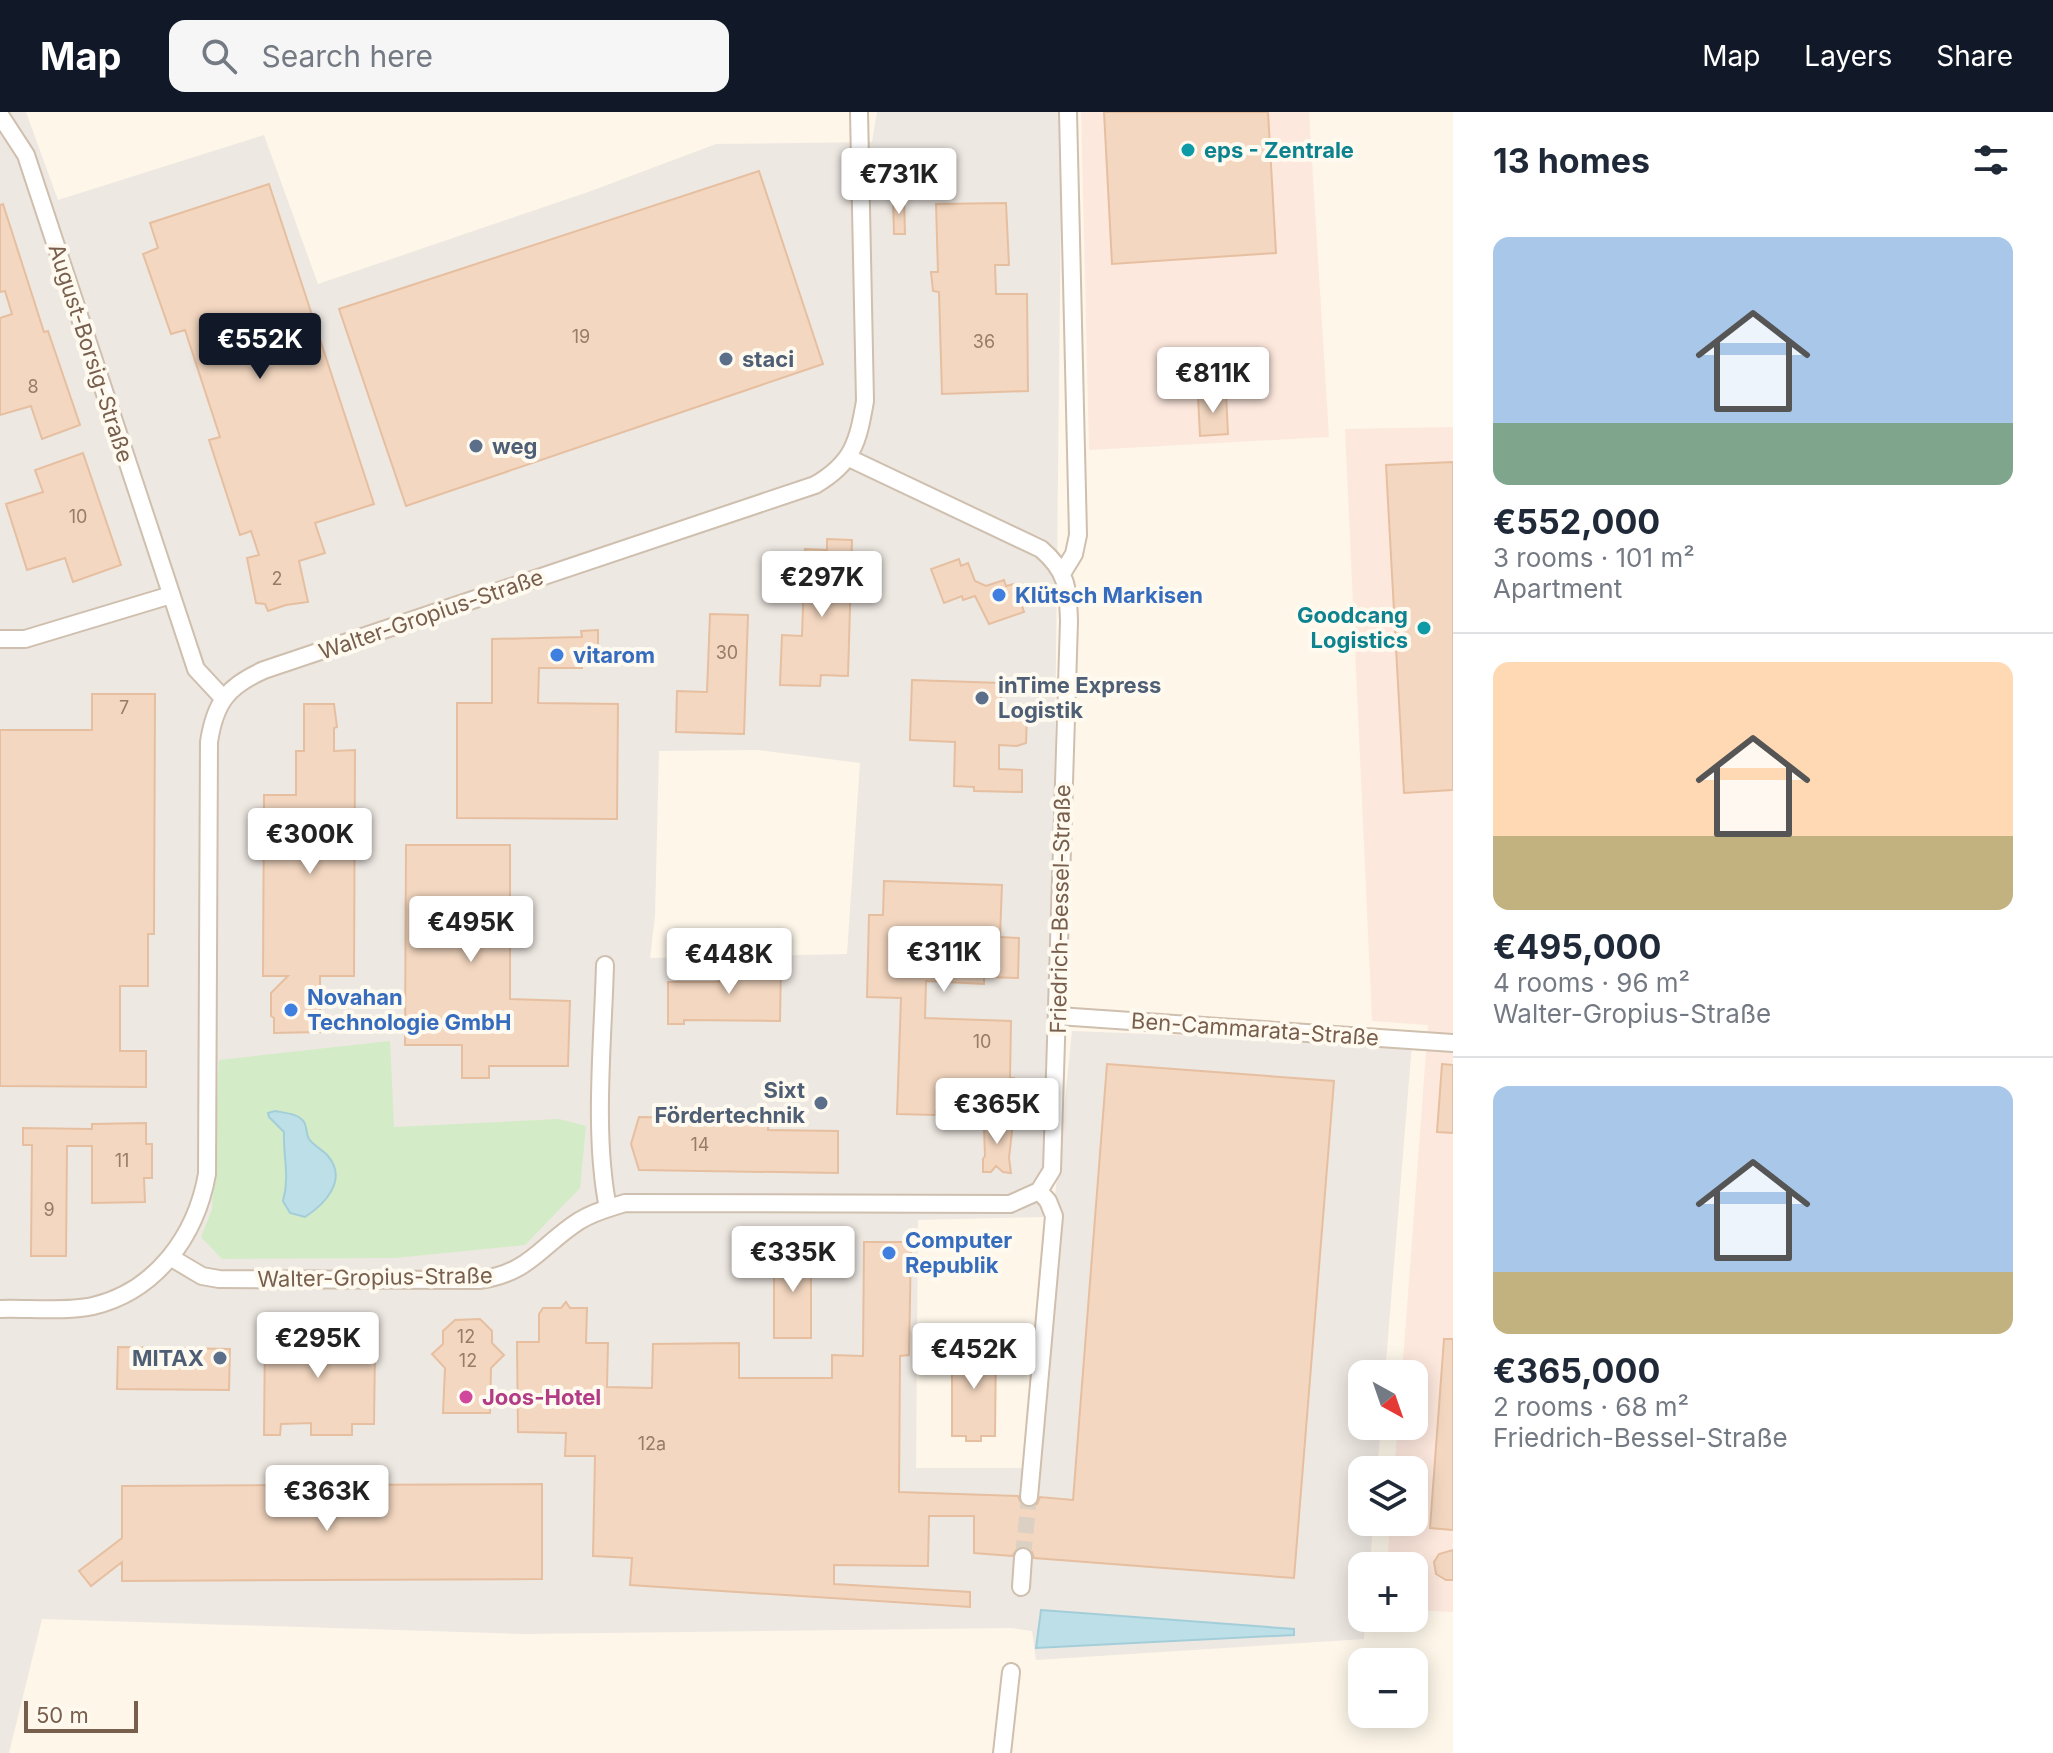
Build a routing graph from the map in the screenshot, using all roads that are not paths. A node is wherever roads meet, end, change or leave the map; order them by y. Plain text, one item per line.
1 (859, 112) edge
2 (1068, 112) edge
3 (0, 115) edge
4 (849, 458) junction
5 (1063, 572) junction
6 (171, 595) junction
7 (0, 639) edge
8 (223, 698) junction
9 (605, 965) dead end
10 (1058, 1016) junction
11 (1453, 1043) edge
12 (1039, 1191) junction
13 (608, 1208) junction
14 (170, 1257) junction
15 (0, 1309) edge
16 (1029, 1497) tunnel mouth
17 (1023, 1557) tunnel mouth
18 (1021, 1587) dead end
19 (1011, 1672) dead end
20 (1002, 1753) edge

1 - 4 street
2 - 5 street
3 - 6 street, August-Borsig-Straße
4 - 5 street
4 - 8 street, Walter-Gropius-Straße
5 - 10 street, Friedrich-Bessel-Straße
6 - 7 street
6 - 8 street, August-Borsig-Straße
8 - 14 street
9 - 13 street
10 - 11 street, Ben-Cammarata-Straße
10 - 12 street, Friedrich-Bessel-Straße
12 - 13 street
12 - 16 street
13 - 14 street, Walter-Gropius-Straße
14 - 15 street
17 - 18 street
19 - 20 street

